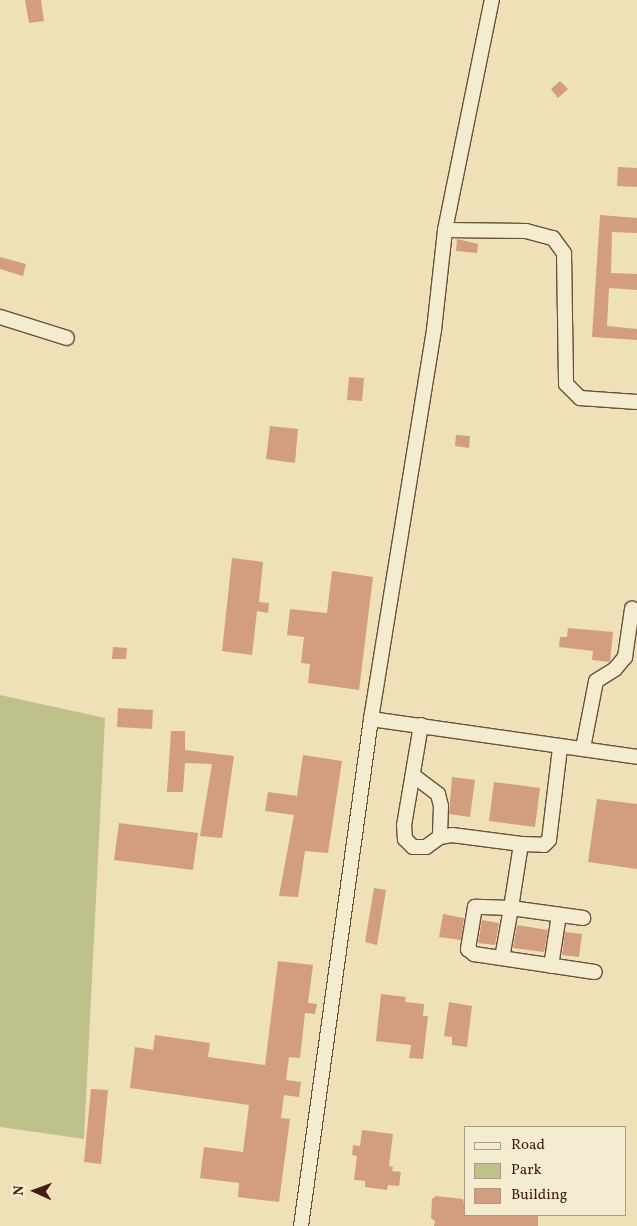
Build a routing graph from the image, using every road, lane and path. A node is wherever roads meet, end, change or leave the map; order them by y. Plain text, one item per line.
1 (492, 0) edge
2 (445, 230) junction
3 (0, 317) edge
4 (67, 338) dead end
5 (637, 402) edge
6 (632, 609) dead end
7 (371, 719) junction
8 (421, 725) junction
9 (560, 748) junction
10 (583, 748) junction
11 (637, 757) edge
12 (414, 776) junction
13 (440, 837) junction
14 (522, 844) junction
15 (511, 908) junction
16 (560, 915) junction
17 (583, 918) dead end
18 (502, 958) junction
19 (551, 966) junction
20 (595, 972) dead end
21 (301, 1226) edge

1 - 2 street
2 - 5 street
2 - 7 street
3 - 4 street
6 - 10 street
7 - 8 street
7 - 21 street
8 - 9 street
8 - 12 street
9 - 10 street
9 - 14 street
10 - 11 street
12 - 13 street
12 - 13 street
13 - 14 street
14 - 15 street
15 - 16 street
15 - 18 street
15 - 18 street
16 - 17 street
16 - 19 street
18 - 19 street
19 - 20 street

